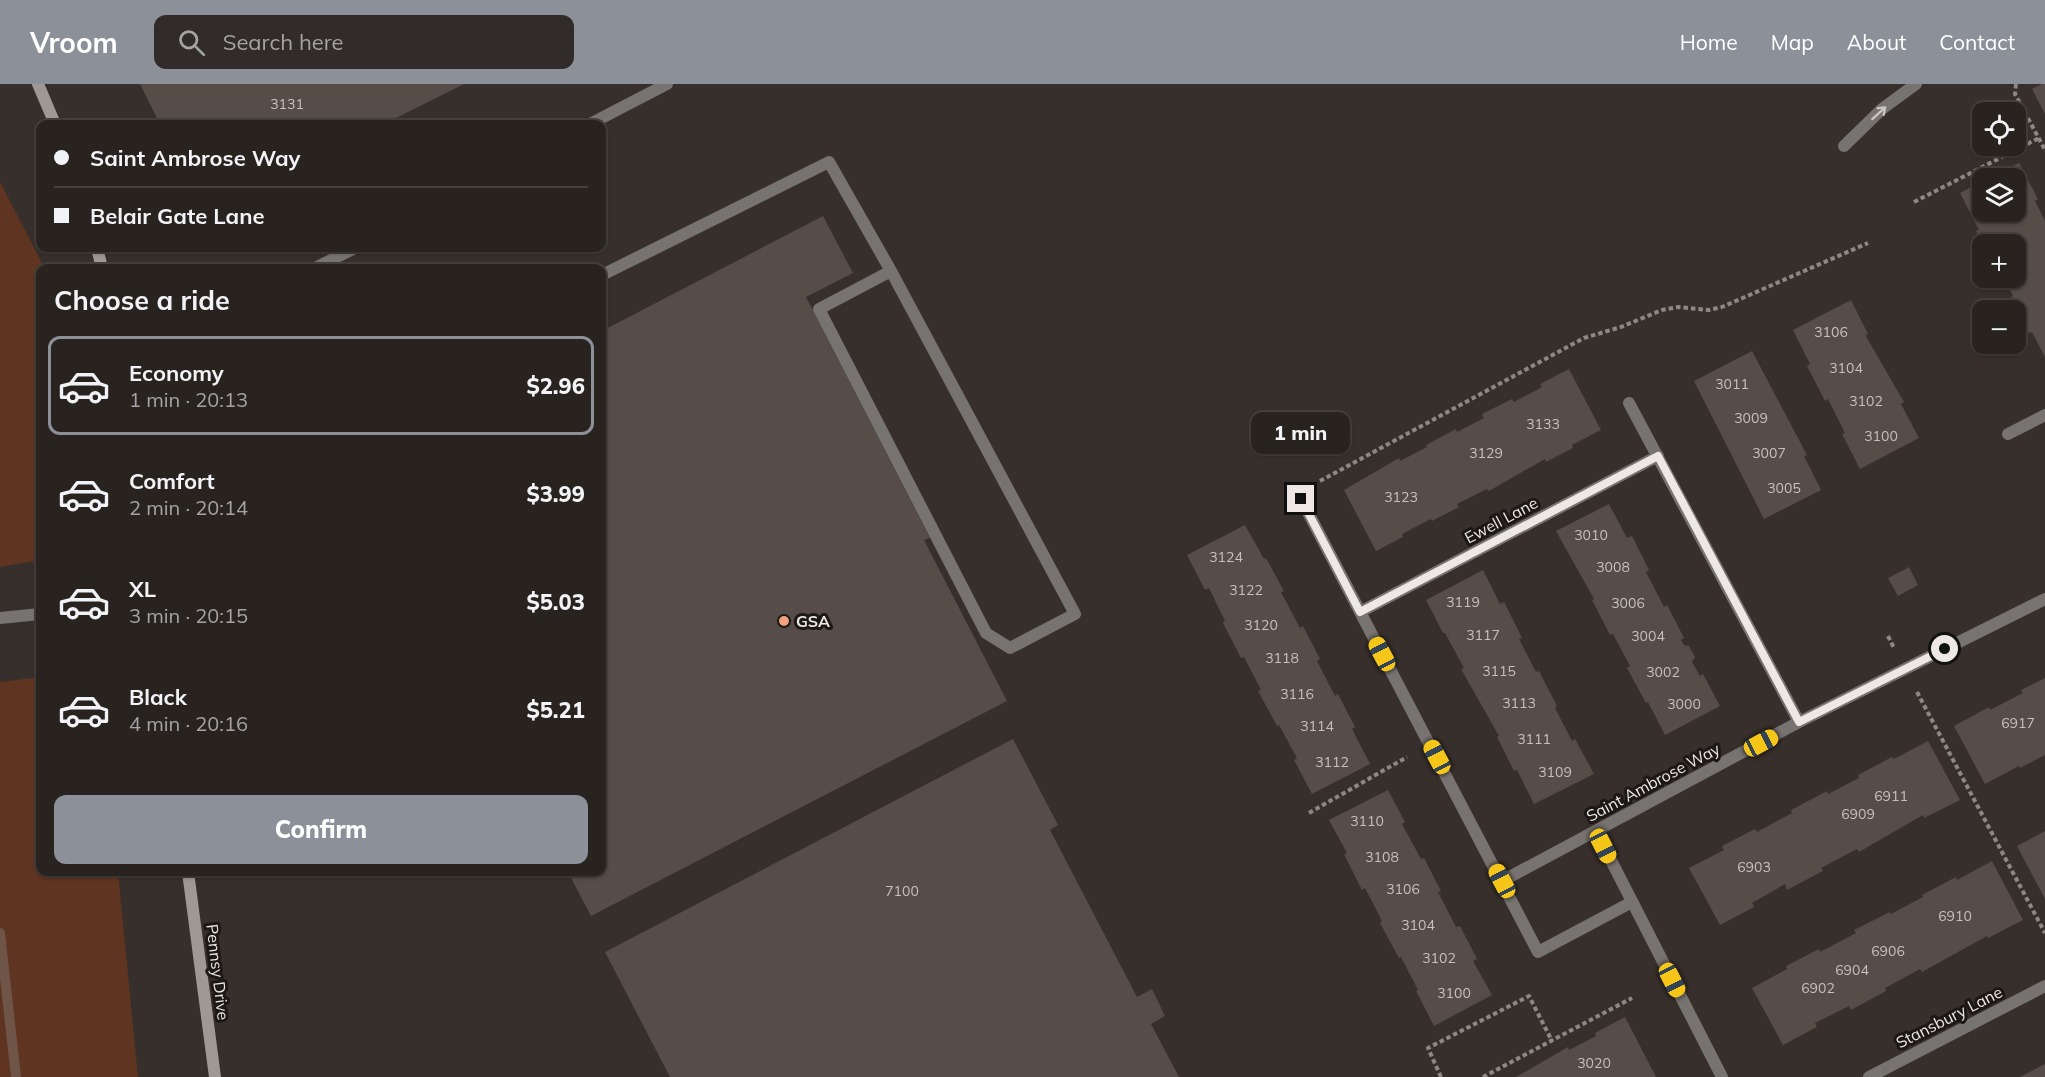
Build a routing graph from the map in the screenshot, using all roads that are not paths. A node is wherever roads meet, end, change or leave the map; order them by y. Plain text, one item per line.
1 (38, 84) edge
2 (667, 84) edge
3 (1916, 84) edge
4 (53, 120) edge
5 (598, 120) edge
6 (1844, 146) dead end
7 (347, 252) edge
8 (323, 264) edge
9 (891, 271) junction
10 (606, 273) edge
11 (1629, 403) dead end
12 (2045, 415) edge
13 (2008, 434) dead end
14 (1658, 456) junction
15 (1301, 499) dead end
16 (2045, 599) edge
17 (1360, 612) junction
18 (36, 614) edge
19 (0, 618) edge
20 (1799, 722) junction
21 (1596, 831) junction
22 (189, 876) edge
23 (1502, 881) junction
24 (1632, 902) junction
25 (2045, 986) edge
26 (215, 1077) edge
27 (1722, 1077) edge
28 (1869, 1077) edge

1 - 4 main road
2 - 5 street
6 -> 3 street
7 - 8 street
9 - 9 street
9 - 10 street
11 - 14 street
12 - 13 street
14 - 17 street, Ewell Lane
14 - 20 street
15 - 17 street
16 - 20 street, Saint Ambrose Way
17 - 23 street
18 - 19 street
20 - 21 street, Saint Ambrose Way
21 - 23 street, Saint Ambrose Way
21 - 24 street
22 - 26 main road, Pennsy Drive
23 - 24 street
24 - 27 street
25 - 28 street, Stansbury Lane

